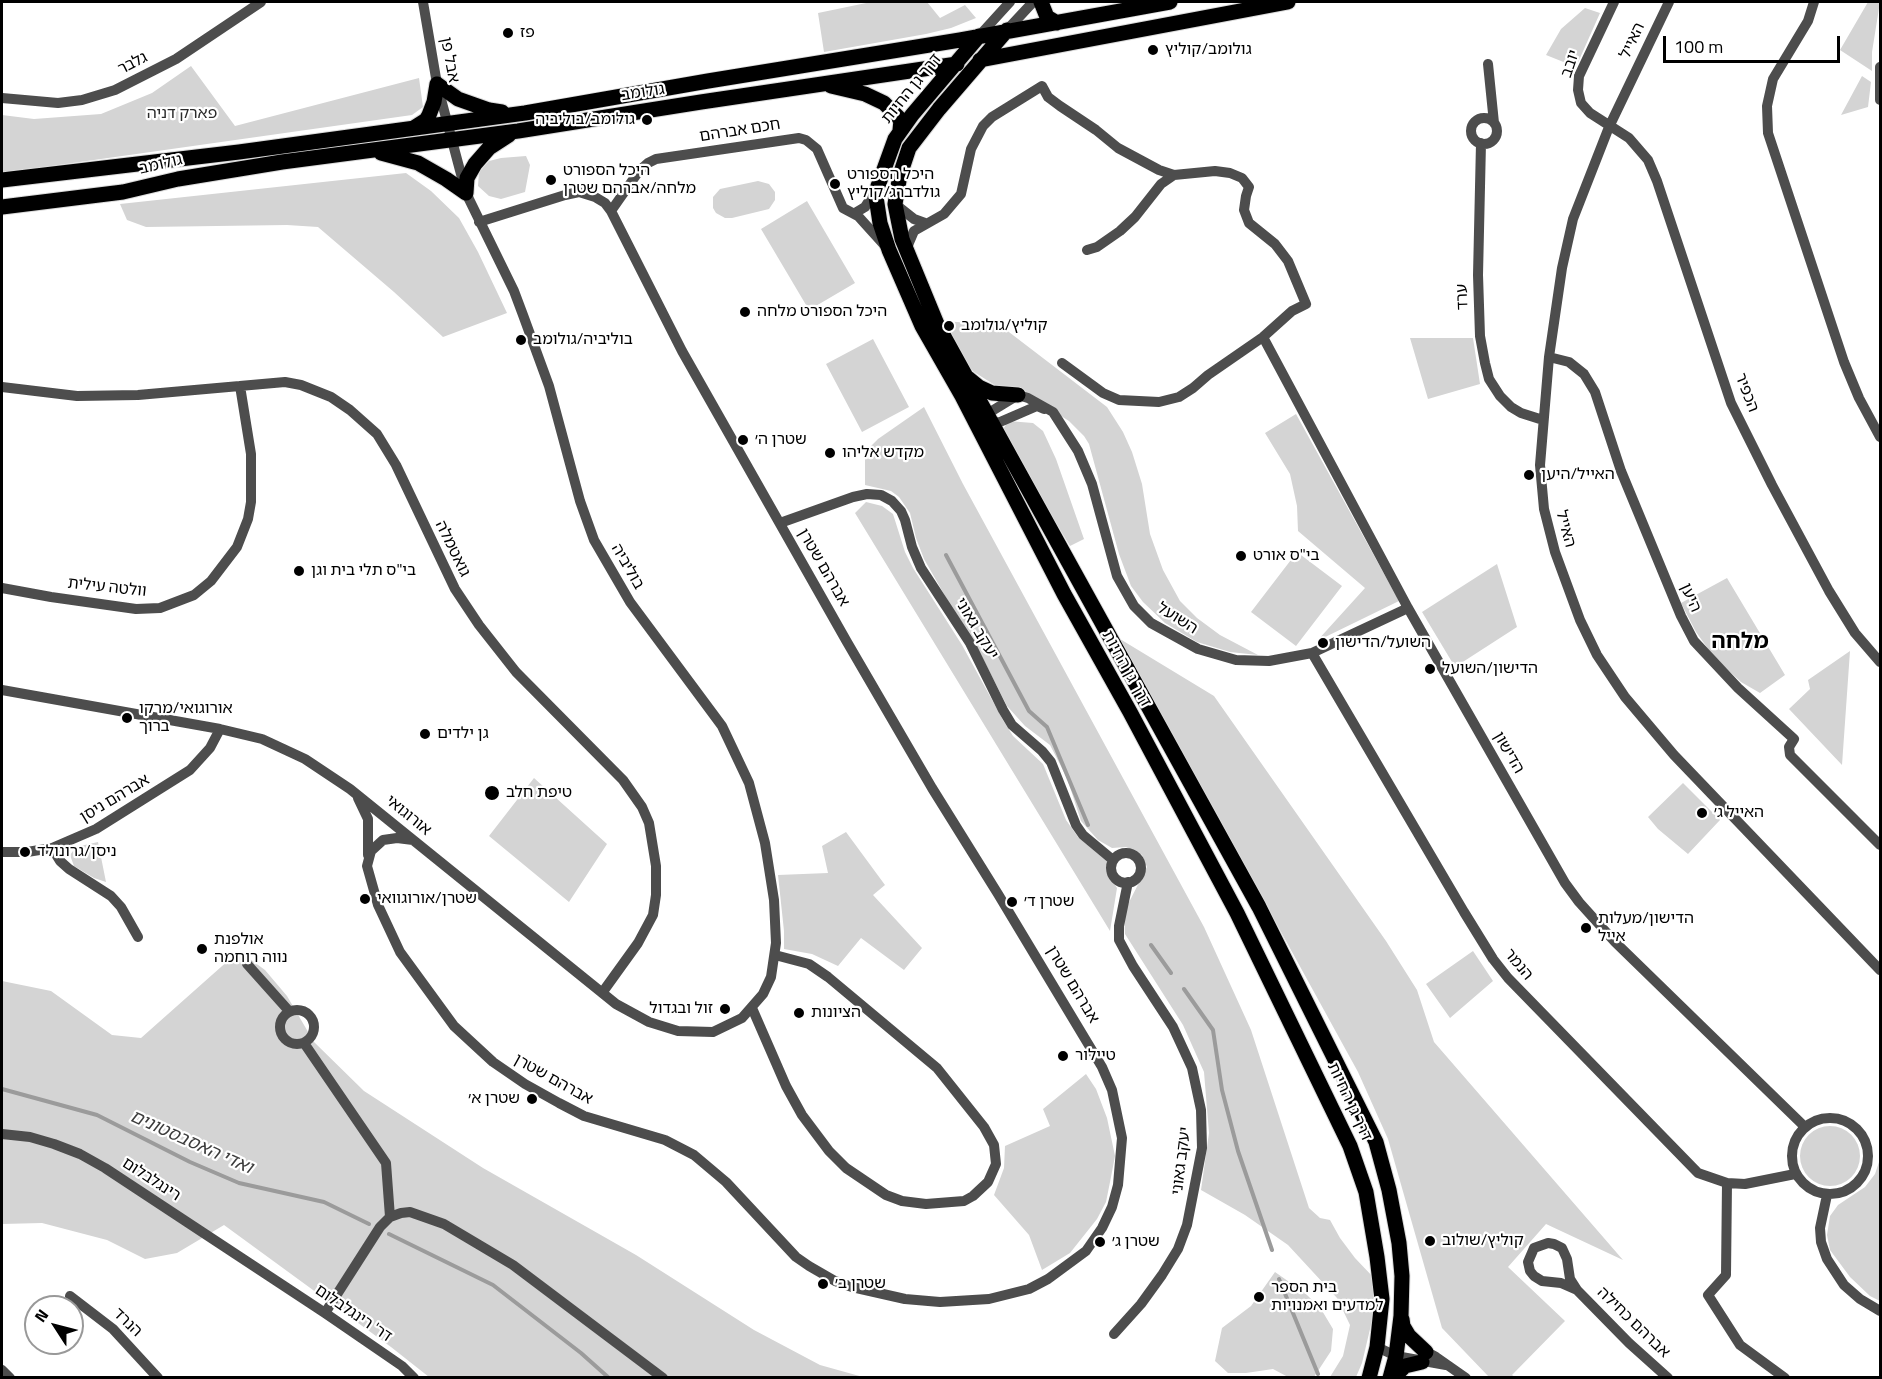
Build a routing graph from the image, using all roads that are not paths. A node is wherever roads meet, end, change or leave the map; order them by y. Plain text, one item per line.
1 (261, 2) edge
2 (423, 2) edge
3 (1010, 2) edge
4 (1033, 2) edge
5 (1041, 2) edge
6 (1170, 2) edge
7 (1288, 2) edge
8 (1614, 2) edge
9 (1670, 2) edge
10 (1814, 2) edge
11 (1057, 23) junction
12 (1006, 30) junction
13 (979, 36) junction
14 (982, 60) junction
15 (954, 64) junction
16 (1488, 64) dead end
17 (1881, 67) edge
18 (437, 84) junction
19 (819, 84) junction
20 (2, 98) edge
21 (1881, 100) edge
22 (525, 113) junction
23 (447, 123) junction
24 (1494, 123) junction
25 (1610, 127) junction
26 (414, 128) junction
27 (900, 130) junction
28 (518, 131) junction
29 (452, 140) junction
30 (1481, 143) junction
31 (369, 150) junction
32 (1174, 175) junction
33 (2, 180) edge
34 (878, 186) junction
35 (466, 193) junction
36 (895, 204) junction
37 (2, 207) edge
38 (611, 211) junction
39 (855, 213) junction
40 (479, 222) junction
41 (925, 223) junction
42 (889, 250) junction
43 (1087, 250) dead end
44 (908, 256) junction
45 (1263, 338) junction
46 (1549, 357) junction
47 (1062, 363) dead end
48 (966, 377) junction
49 (240, 386) junction
50 (2, 387) edge
51 (1018, 395) junction
52 (1053, 412) junction
53 (984, 420) junction
54 (1543, 420) junction
55 (1881, 437) edge
56 (780, 523) junction
57 (2, 588) edge
58 (1408, 608) junction
59 (1312, 653) junction
60 (1881, 662) edge
61 (2, 690) edge
62 (220, 729) junction
63 (357, 795) junction
64 (413, 840) junction
65 (1881, 845) edge
66 (52, 848) junction
67 (2, 852) edge
68 (1113, 860) junction
69 (367, 866) junction
70 (1128, 882) junction
71 (138, 937) dead end
72 (775, 955) junction
73 (247, 964) dead end
74 (1881, 970) edge
75 (603, 993) junction
76 (752, 1008) junction
77 (289, 1011) junction
78 (304, 1043) junction
79 (1805, 1127) junction
80 (2, 1134) edge
81 (1795, 1174) junction
82 (1727, 1183) junction
83 (1827, 1195) junction
84 (390, 1217) junction
85 (273, 1278) joint
86 (1577, 1290) junction
87 (84, 1307) edge
88 (1881, 1311) edge
89 (325, 1313) junction
90 (1401, 1316) junction
91 (1114, 1334) dead end
92 (1377, 1347) junction
93 (1397, 1349) junction
94 (1424, 1357) junction
95 (2, 1370) edge
96 (10, 1377) edge
97 (158, 1377) edge
98 (414, 1377) edge
99 (663, 1377) edge
100 (1369, 1377) edge
101 (1392, 1377) edge
102 (1466, 1377) edge
103 (1668, 1377) edge
104 (1785, 1377) edge

1 - 20 street, גלבר
2 - 18 street, אבל פן
3 - 13 street
4 - 12 street
5 - 11 main road
6 - 11 main road, גולומב
7 - 14 main road, גולומב
8 - 25 street, יובב
9 - 25 street, האייל
10 - 55 street
11 - 12 main road, גולומב
12 - 13 main road, גולומב
12 - 14 main road, דרך גן החיות
13 - 15 main road, דרך גן החיות
13 - 22 main road, גולומב
14 - 15 main road, גולומב
14 - 36 main road, דרך גן החיות
15 - 19 main road, גולומב
15 - 27 main road, דרך גן החיות
16 - 24 street
17 - 21 street
18 - 22 main road
18 - 23 street, אבל פן
18 - 26 main road
19 - 27 main road
19 - 28 main road, גולומב
22 - 23 main road, גולומב
23 - 26 main road, גולומב
23 - 29 street, בוליביה
24 - 30 street
24 - 30 street
25 - 46 street, האייל
25 - 60 street, הכפיר
26 - 33 main road, גולומב
27 - 34 main road, דרך גן החיות
28 - 29 main road, גולומב
28 - 35 main road
29 - 31 main road, גולומב
29 - 35 street, בוליביה
30 - 54 street, ערד
31 - 35 main road
31 - 37 main road, גולומב
32 - 41 street
32 - 43 street
32 - 45 street
34 - 39 street
34 - 42 main road, דרך גן החיות
35 - 40 street, בוליביה
36 - 41 street
36 - 44 main road, דרך גן החיות
38 - 39 street, חכם אברהם
38 - 40 street, אברהם שטרן
38 - 56 street, אברהם שטרן
39 - 42 street, חכם אברהם
40 - 72 street, בוליביה
41 - 44 street
42 - 53 main road, דרך גן החיות
44 - 48 main road, דרך גן החיות
45 - 47 street
45 - 58 street, הדישון
46 - 54 street, האייל
46 - 65 street, היען
48 - 51 main road
48 - 53 main road, דרך גן החיות
49 - 50 street, גואטמלה
49 - 57 street, וולטה עילית
49 - 75 street, גואטמלה
51 - 52 street, השועל
51 - 53 street
52 - 53 street
52 - 59 street, השועל
53 - 90 main road, דרך גן החיות
53 - 92 main road, דרך גן החיות
54 - 74 street, האייל
56 - 68 street, יעקב גאוני
56 - 69 street, אברהם שטרן
58 - 59 street, השועל
58 - 79 street, הדישון
59 - 82 street, הנמר
61 - 62 street, אורוגואי
62 - 63 street, אורוגואי
62 - 66 street, אברהם ניסן
63 - 64 street, אורוגואי
63 - 69 street, אברהם שטרן
64 - 69 street
64 - 75 street, אורוגואי
66 - 67 street, אברהם ניסן
66 - 71 street
68 - 70 street
68 - 70 street
70 - 91 street, יעקב גאוני
72 - 76 street, בוליביה
72 - 76 street
73 - 77 street
75 - 76 street, אורוגואי
77 - 78 street
77 - 78 street
78 - 84 street
79 - 81 street
79 - 83 street
80 - 85 street, רינגלבלום
81 - 82 street, הנמר
81 - 83 street
82 - 104 street
83 - 88 street
84 - 89 street
84 - 99 street
85 - 89 street, דר' רינגלבלום
86 - 86 street
86 - 103 street, אברהם כחילה
87 - 97 street, הנרד
89 - 98 street, דר' רינגלבלום
90 - 93 main road, דרך גן החיות
90 - 94 main road
92 - 93 street
92 - 100 main road, דרך גן החיות
93 - 94 street
93 - 101 main road, דרך גן החיות
94 - 101 main road
94 - 102 street
95 - 96 street

